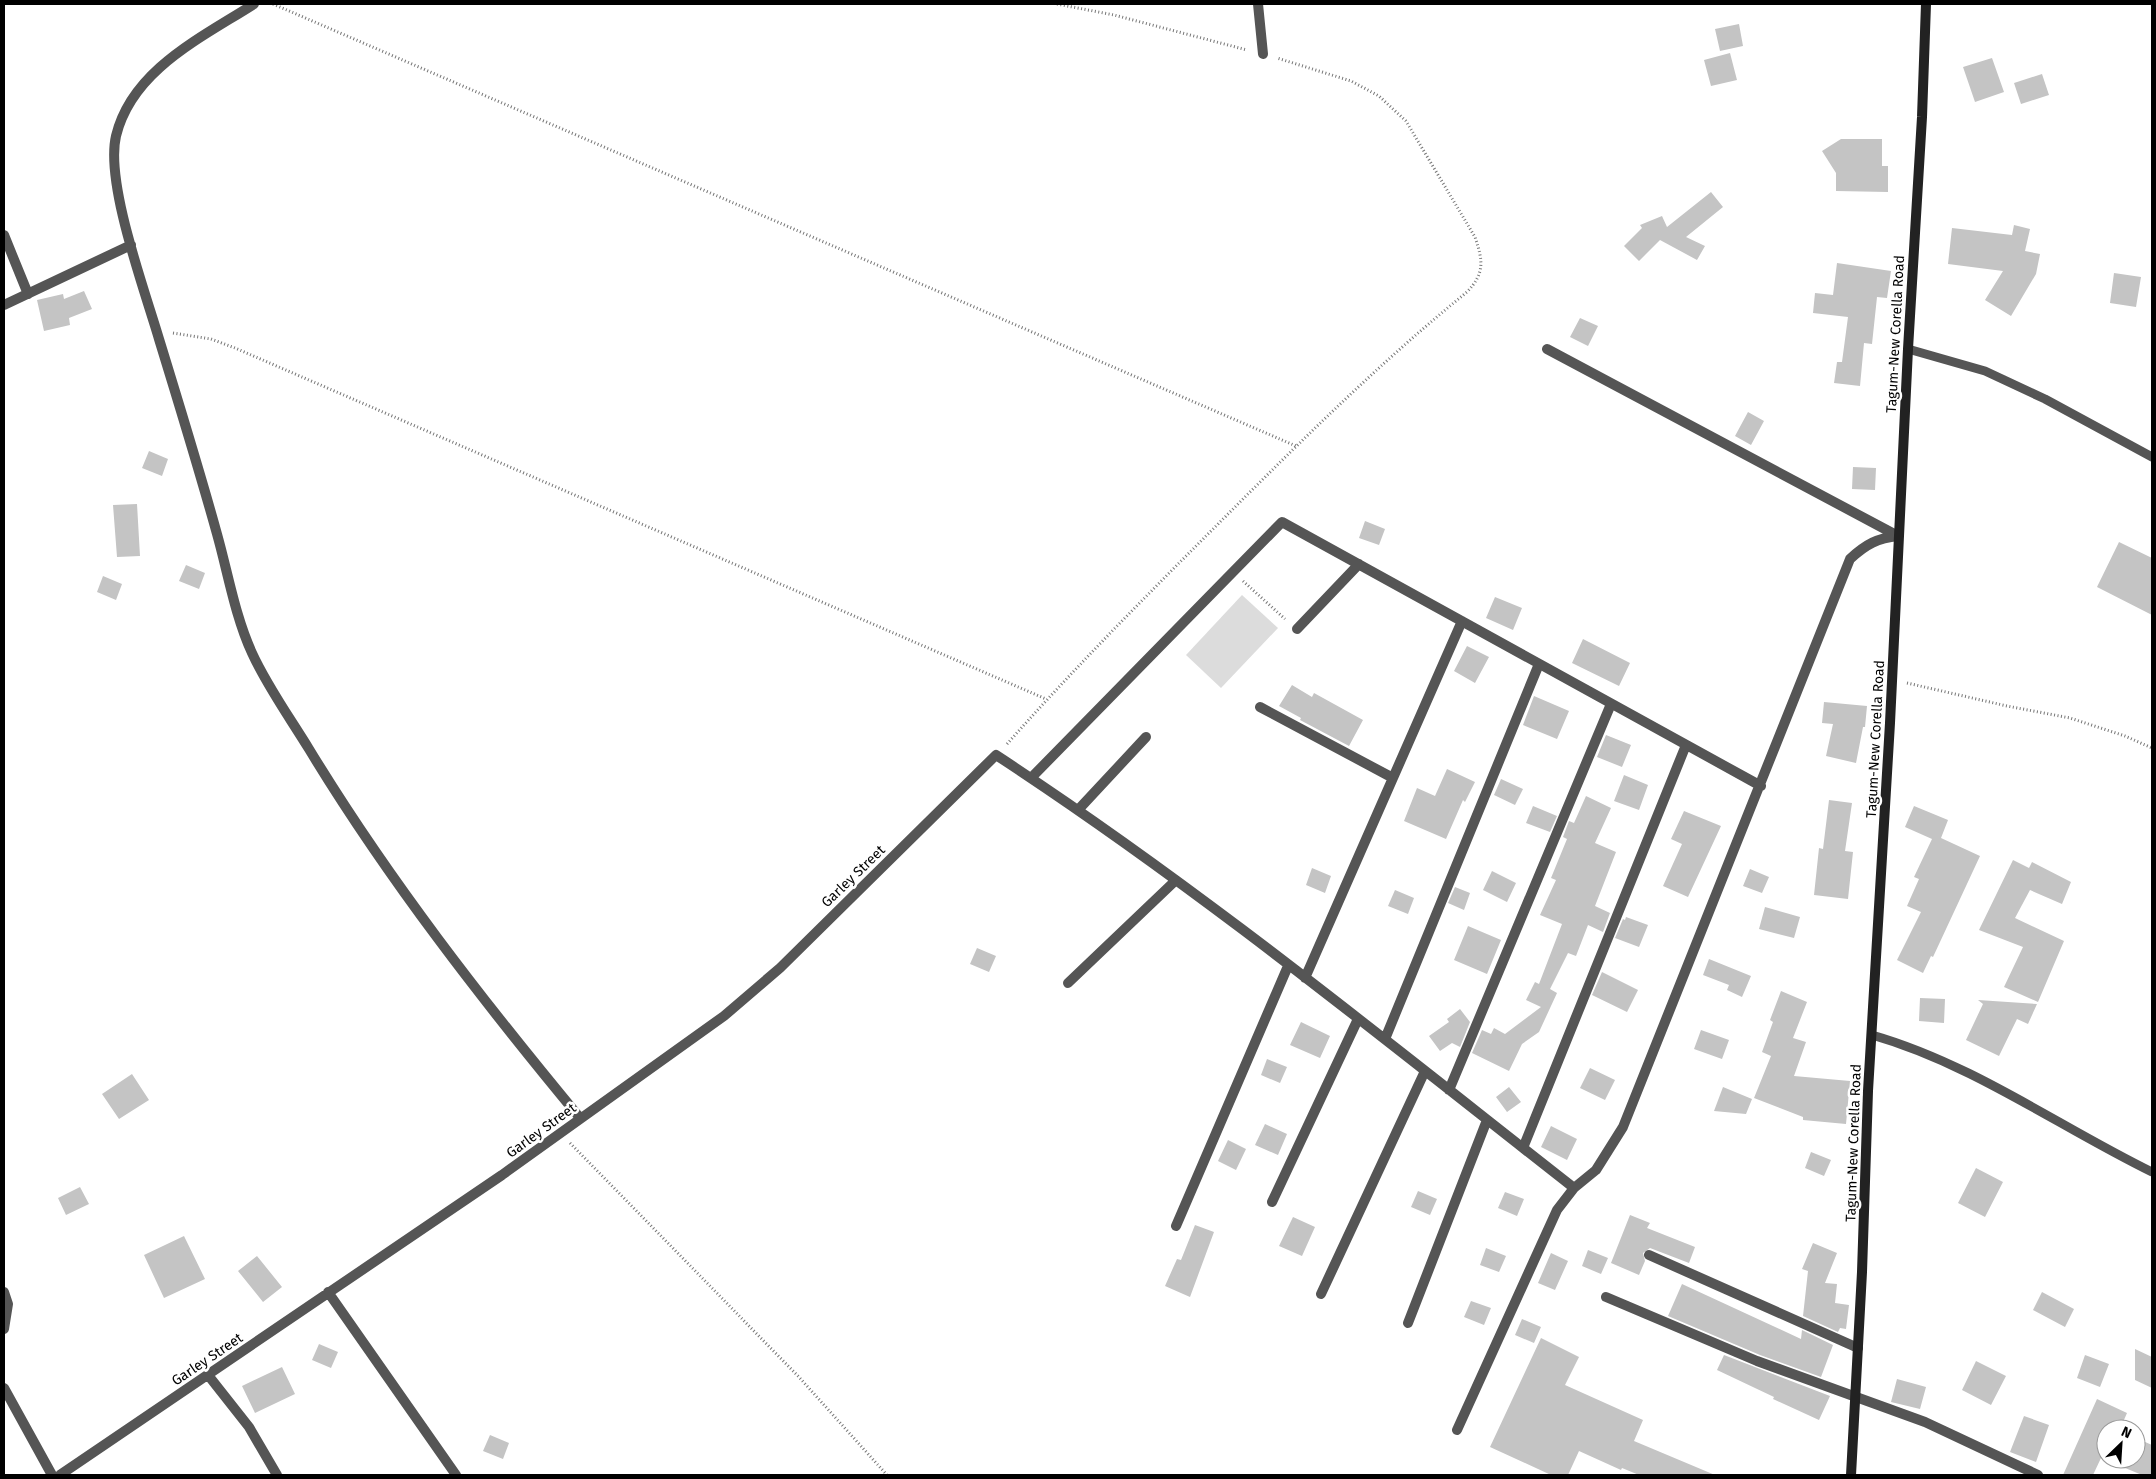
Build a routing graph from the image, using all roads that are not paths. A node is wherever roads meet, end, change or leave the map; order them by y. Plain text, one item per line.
1 (254, 4) edge
2 (1258, 4) edge
3 (1926, 4) edge
4 (1263, 54) road end
5 (4, 234) edge
6 (131, 244) junction
7 (28, 294) junction
8 (4, 305) edge
9 (1908, 349) junction
10 (1547, 350) dead end
11 (2152, 457) edge
12 (1898, 536) junction
13 (1359, 564) junction
14 (1462, 621) junction
15 (1296, 629) road end
16 (1539, 664) junction
17 (1612, 704) junction
18 (1260, 708) dead end
19 (1146, 736) dead end
20 (1686, 745) junction
21 (1031, 778) junction
22 (1393, 778) junction
23 (1761, 786) junction
24 (1078, 810) junction
25 (1175, 880) junction
26 (1288, 966) junction
27 (1305, 978) junction
28 (1068, 982) dead end
29 (1358, 1019) junction
30 (1872, 1035) junction
31 (1385, 1039) junction
32 (1424, 1071) junction
33 (1449, 1090) junction
34 (580, 1118) junction
35 (1487, 1120) junction
36 (1522, 1148) junction
37 (2152, 1172) edge
38 (1574, 1188) junction
39 (1272, 1202) dead end
40 (1176, 1226) dead end
41 (1649, 1255) dead end
42 (4, 1292) edge
43 (328, 1292) junction
44 (1321, 1294) dead end
45 (1606, 1297) dead end
46 (1408, 1323) dead end
47 (4, 1329) edge
48 (1858, 1348) junction
49 (208, 1375) junction
50 (4, 1388) edge
51 (1855, 1396) junction
52 (1457, 1430) dead end
53 (52, 1475) edge
54 (60, 1475) edge
55 (277, 1475) edge
56 (456, 1475) edge
57 (1851, 1475) edge
58 (2038, 1475) edge

1 - 6 street
2 - 4 street
3 - 9 main road, Tagum-New Corella Road
5 - 7 street
6 - 7 street
6 - 34 street
7 - 8 street
9 - 11 lane
9 - 12 main road, Tagum-New Corella Road
10 - 12 street
12 - 23 street
12 - 30 main road, Tagum-New Corella Road
13 - 14 street
13 - 15 street
13 - 21 street
14 - 16 street
14 - 22 street
16 - 17 street
16 - 31 street
17 - 20 street
17 - 33 street
18 - 22 street
19 - 24 street
20 - 23 street
20 - 36 street
21 - 24 street
21 - 34 street, Garley Street
22 - 27 street
23 - 38 street
24 - 25 street
25 - 26 street
25 - 28 street
26 - 27 street
26 - 40 street
27 - 29 street
29 - 31 street
29 - 39 street
30 - 37 lane
30 - 48 main road, Tagum-New Corella Road
31 - 32 street
32 - 33 street
32 - 44 street
33 - 35 street
34 - 43 street, Garley Street
35 - 36 street
35 - 46 street
36 - 38 street
38 - 52 street
41 - 48 street
42 - 47 street
43 - 49 street, Garley Street
43 - 56 street
45 - 51 street
48 - 51 main road, Tagum-New Corella Road
49 - 54 street, Garley Street
49 - 55 street
50 - 53 street
51 - 57 main road, Tagum-New Corella Road
51 - 58 street

